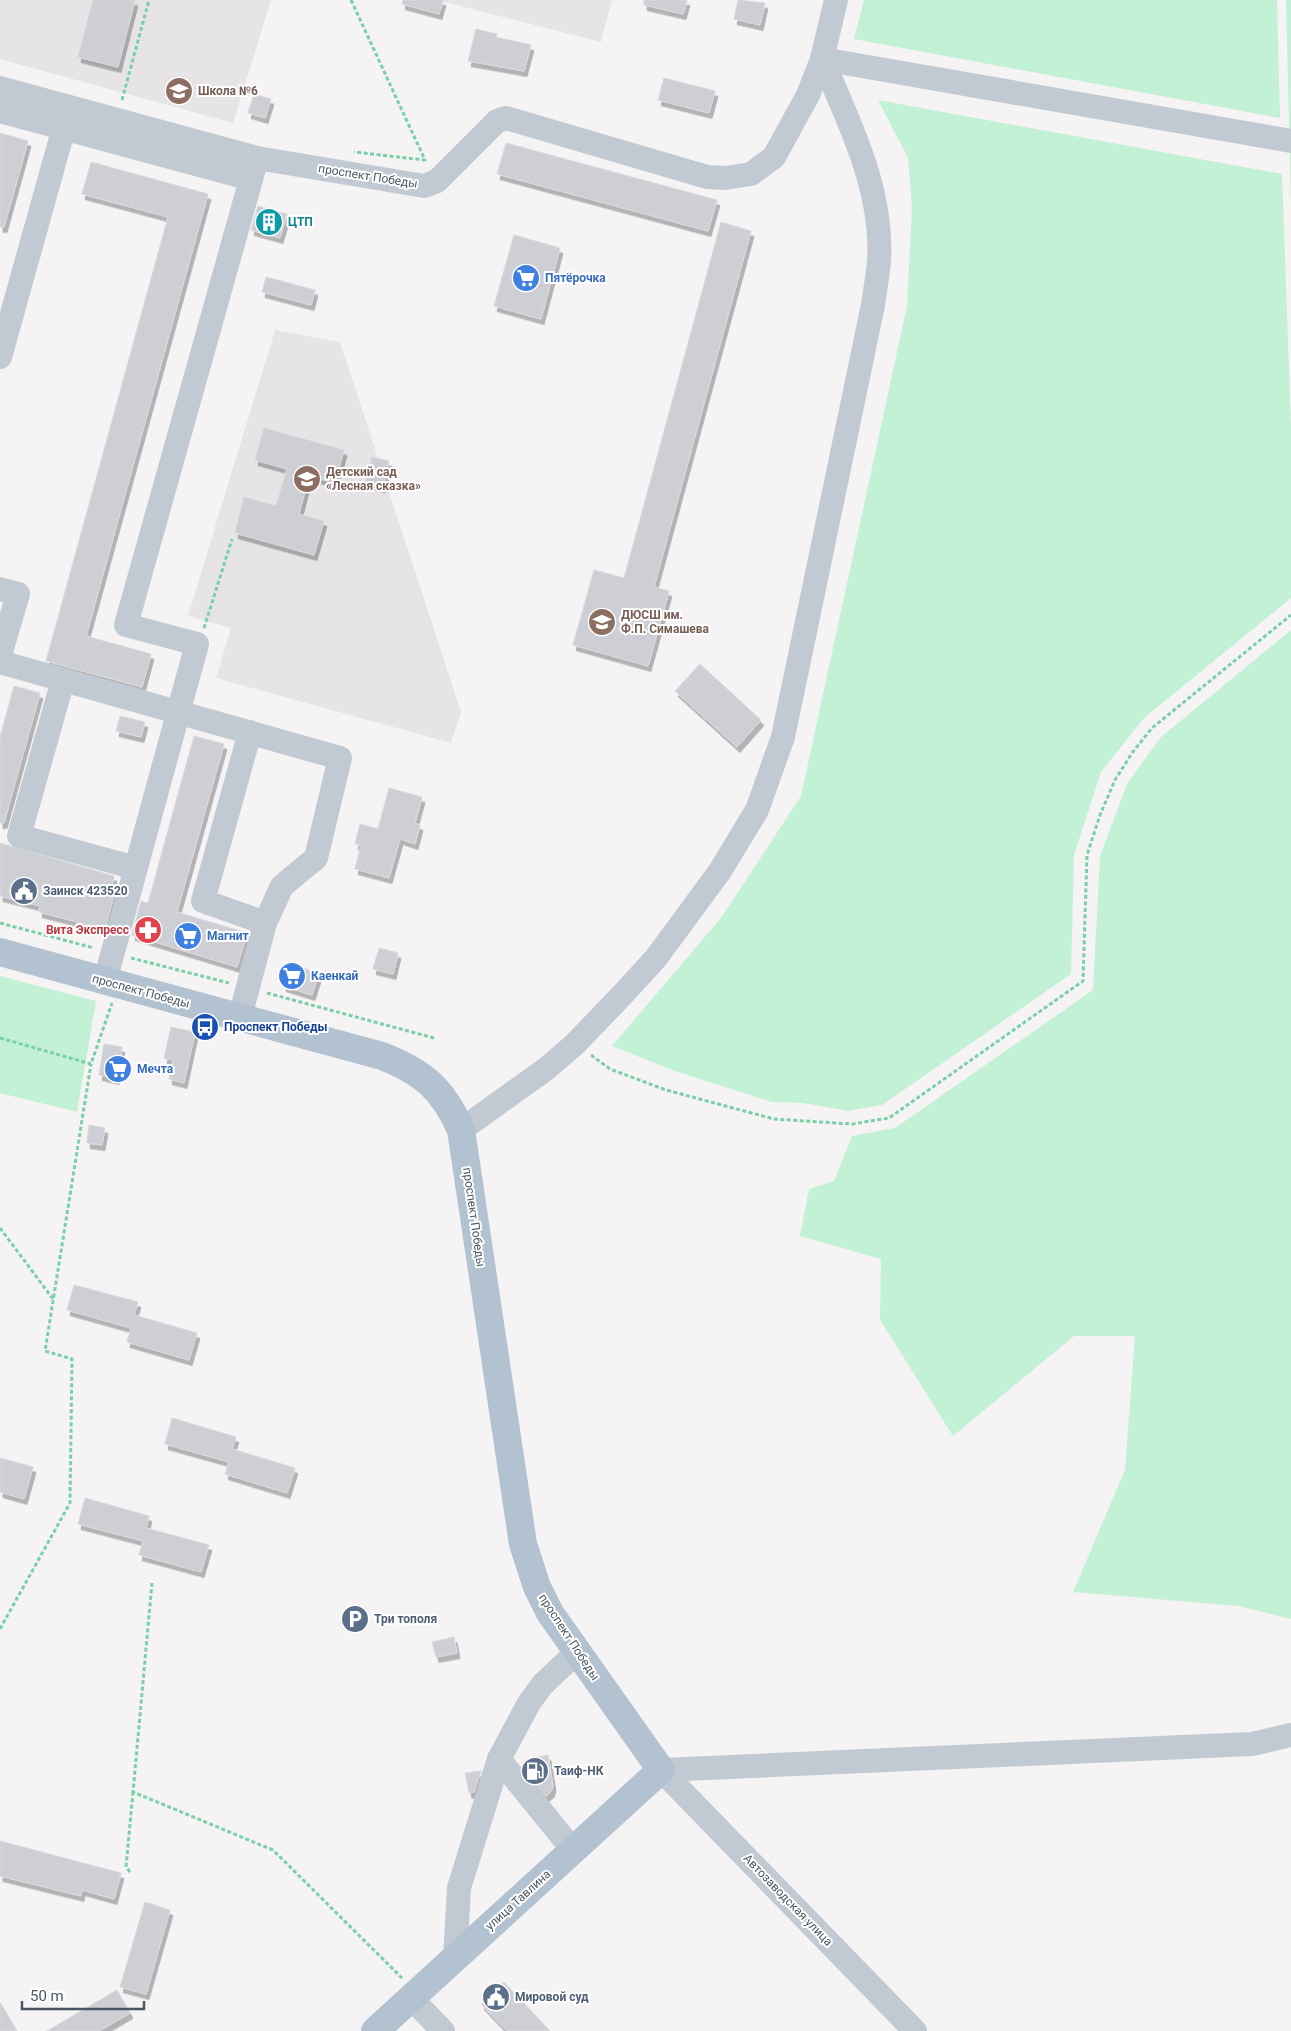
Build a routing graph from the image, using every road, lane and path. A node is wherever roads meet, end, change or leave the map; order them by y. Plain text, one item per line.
1 (149, 0) edge
2 (351, 0) edge
3 (836, 0) edge
4 (822, 59) junction
5 (0, 88) edge
6 (122, 100) dead end
7 (0, 111) edge
8 (66, 118) junction
9 (1291, 141) edge
10 (349, 152) dead end
11 (254, 169) junction
12 (0, 357) edge
13 (232, 539) dead end
14 (0, 589) edge
15 (1291, 615) edge
16 (197, 644) junction
17 (0, 656) edge
18 (0, 662) edge
19 (63, 680) junction
20 (179, 712) junction
21 (250, 732) junction
22 (136, 868) junction
23 (265, 922) junction
24 (0, 923) edge
25 (0, 952) edge
26 (112, 953) junction
27 (112, 983) junction
28 (248, 988) junction
29 (240, 1017) junction
30 (0, 1038) edge
31 (434, 1038) dead end
32 (575, 1044) junction
33 (91, 1064) junction
34 (461, 1130) junction
35 (0, 1228) edge
36 (53, 1299) junction
37 (152, 1583) dead end
38 (0, 1629) edge
39 (577, 1652) junction
40 (1291, 1735) edge
41 (499, 1759) junction
42 (661, 1770) junction
43 (133, 1792) junction
44 (573, 1850) junction
45 (130, 1872) dead end
46 (455, 1958) junction
47 (414, 1995) junction
48 (375, 2031) edge
49 (443, 2031) edge
50 (915, 2031) edge

1 - 6 path
2 - 10 path
3 - 4 street, проспект Победы
4 - 9 street
4 - 11 street, проспект Победы
4 - 32 street
5 - 8 street, проспект Победы
7 - 8 street
8 - 11 street, проспект Победы
8 - 12 street
11 - 16 street
13 - 16 path
14 - 17 street
15 - 32 path
16 - 20 street
18 - 19 street
19 - 20 street
19 - 22 street
20 - 21 street
20 - 22 street
21 - 23 street
21 - 23 street
22 - 26 street
23 - 28 street
24 - 26 path
25 - 27 main road, проспект Победы
26 - 27 street
26 - 28 path
27 - 29 main road, проспект Победы
27 - 33 path
28 - 29 street
28 - 31 path
29 - 34 main road, проспект Победы
30 - 33 path
32 - 34 street
33 - 36 path
34 - 39 main road, проспект Победы
35 - 36 path
36 - 38 path
37 - 43 path
39 - 41 street
39 - 42 main road, проспект Победы
40 - 42 street
41 - 44 street
41 - 46 street
42 - 44 main road, улица Тавлина
42 - 50 street, Автозаводская улица
43 - 45 path
43 - 47 path
44 - 46 main road, улица Тавлина
46 - 47 main road, улица Тавлина
47 - 48 main road, улица Тавлина
47 - 49 street

